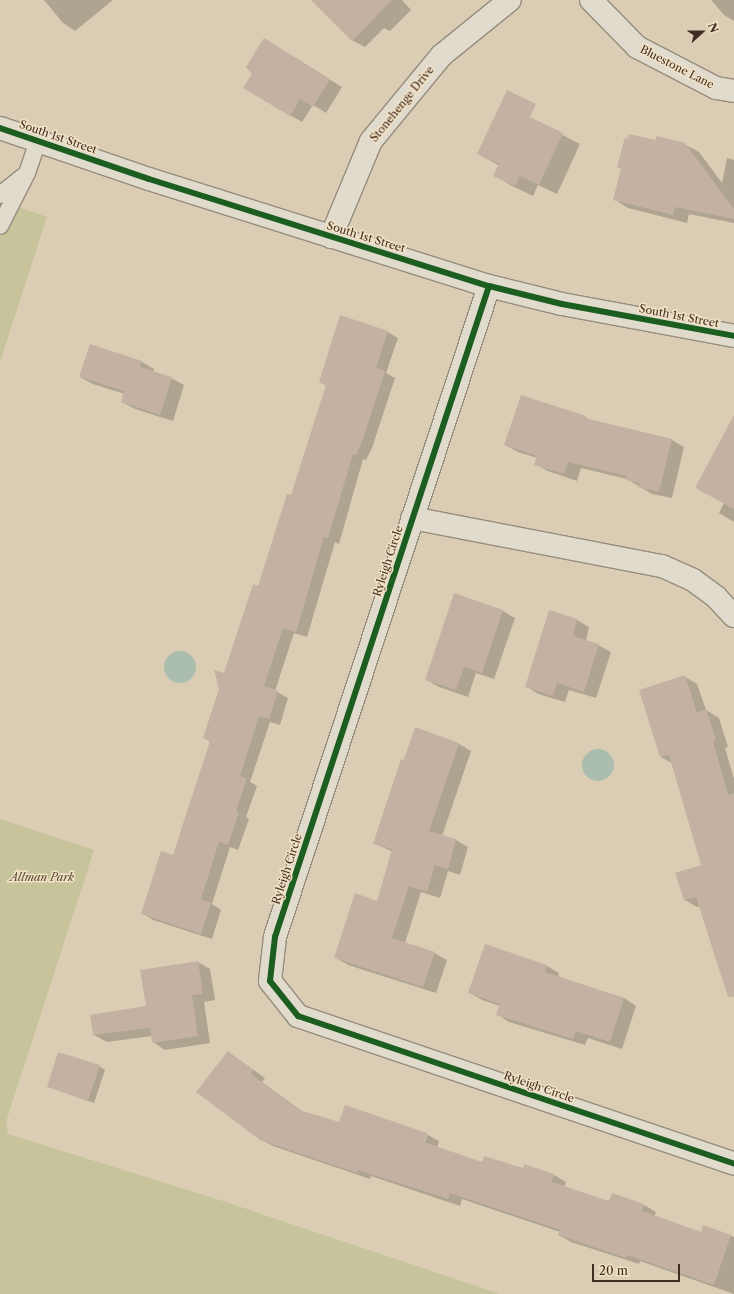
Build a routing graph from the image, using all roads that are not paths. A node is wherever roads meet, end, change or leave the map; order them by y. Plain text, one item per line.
1 (510, 0) edge
2 (591, 0) edge
3 (734, 91) edge
4 (0, 128) edge
5 (38, 141) junction
6 (27, 173) junction
7 (0, 195) edge
8 (0, 226) edge
9 (331, 237) junction
10 (489, 286) junction
11 (734, 336) edge
12 (412, 518) junction
13 (734, 616) edge
14 (734, 1164) edge

1 - 9 street, Stonehenge Drive
2 - 3 street, Bluestone Lane
4 - 5 street, South 1st Street
5 - 6 lane
5 - 9 street, South 1st Street
6 - 7 lane
6 - 8 lane
9 - 10 street, South 1st Street
10 - 11 street, South 1st Street
10 - 12 street, Ryleigh Circle
12 - 13 street, Ryleigh Circle
12 - 14 street, Ryleigh Circle

